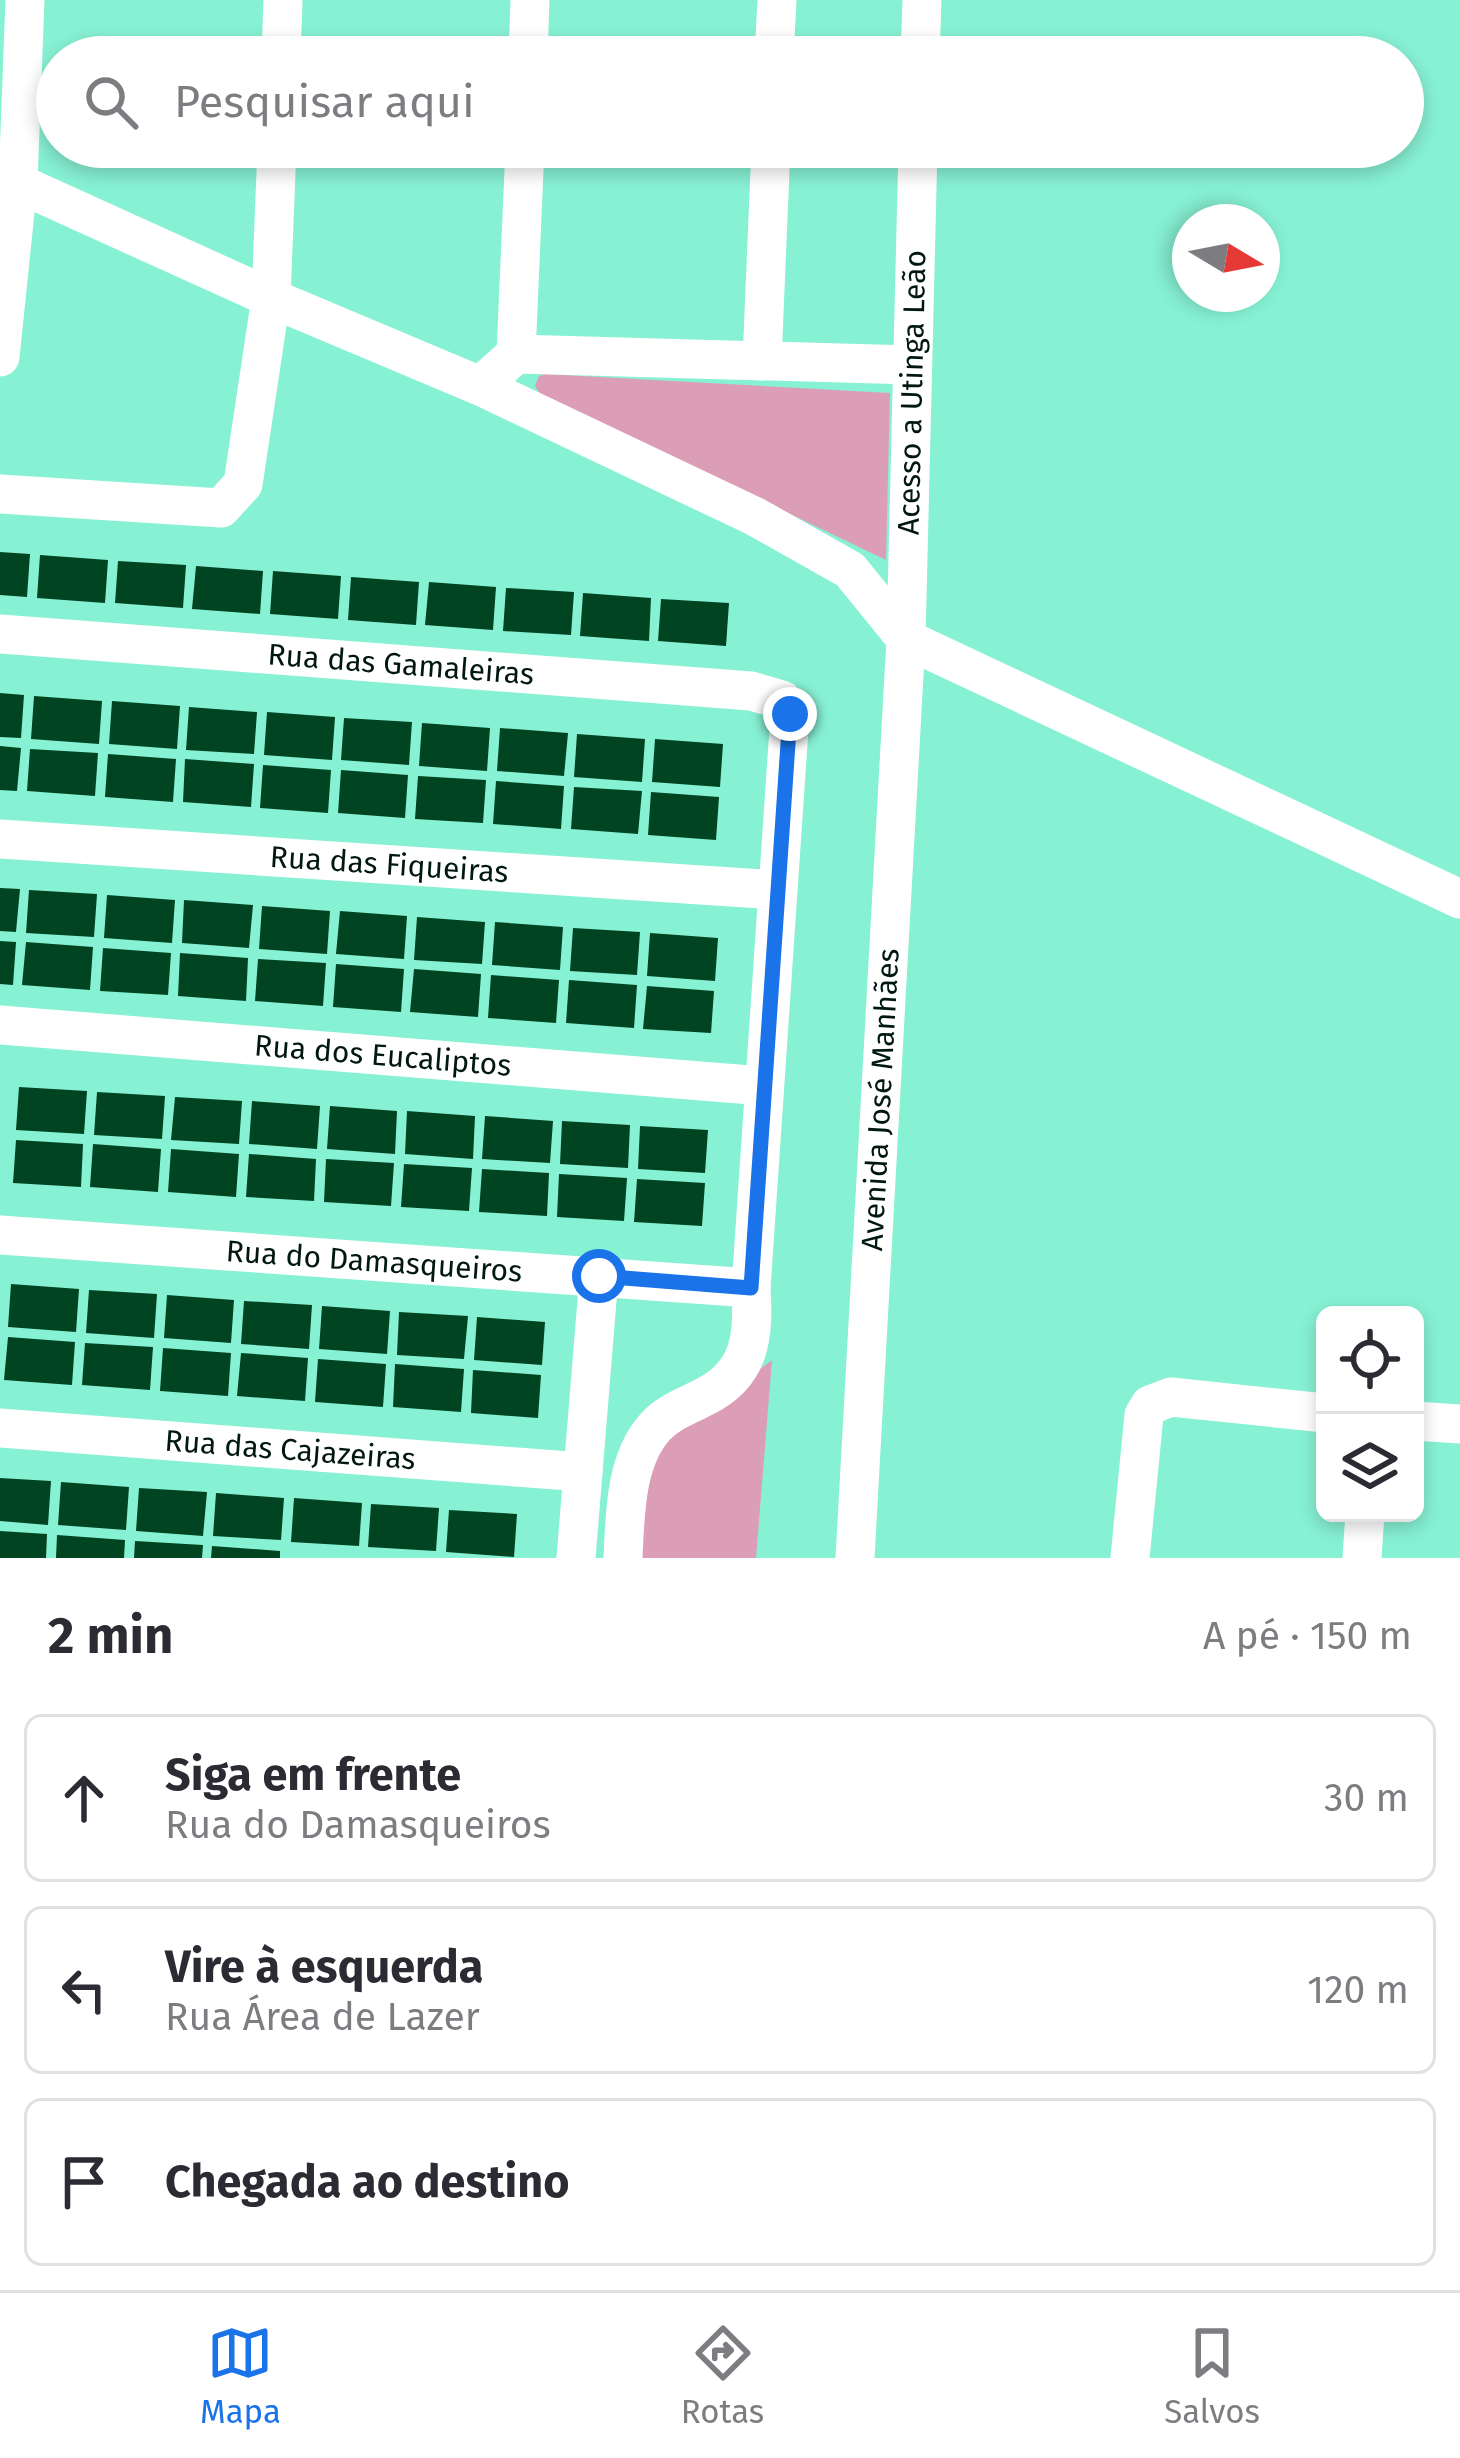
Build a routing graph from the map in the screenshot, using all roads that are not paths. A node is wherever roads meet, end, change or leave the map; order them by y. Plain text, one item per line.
1 (25, 0) edge
2 (283, 0) edge
3 (530, 0) edge
4 (776, 0) edge
5 (922, 0) edge
6 (281, 36) edge
7 (529, 36) edge
8 (775, 36) edge
9 (921, 36) edge
10 (276, 168) edge
11 (524, 168) edge
12 (769, 168) edge
13 (917, 168) edge
14 (9, 179) edge
15 (271, 298) junction
16 (517, 354) junction
17 (0, 357) edge
18 (762, 361) junction
19 (912, 364) junction
20 (480, 386) junction
21 (0, 494) edge
22 (0, 634) edge
23 (906, 639) junction
24 (0, 839) edge
25 (777, 890) junction
26 (1460, 898) edge
27 (0, 1025) edge
28 (764, 1086) junction
29 (0, 1235) edge
30 (599, 1276) junction
31 (751, 1288) junction
32 (1316, 1412) edge
33 (1424, 1422) edge
34 (1460, 1424) edge
35 (0, 1428) edge
36 (583, 1472) junction
37 (1364, 1522) edge
38 (576, 1558) edge
39 (622, 1558) edge
40 (855, 1558) edge
41 (1130, 1558) edge
42 (1362, 1558) edge

1 - 14 street
2 - 6 street
3 - 7 street
4 - 8 street
5 - 9 street
10 - 15 street
11 - 16 street
12 - 18 street
13 - 19 street, Acesso a Utinga Leão
14 - 15 street
14 - 17 street
15 - 20 street
15 - 21 street
16 - 18 street
16 - 20 street
18 - 19 street
19 - 23 street, Acesso a Utinga Leão
20 - 23 street
22 - 25 street, Rua das Gamaleiras
23 - 26 street
23 - 40 street, Avenida José Manhães
24 - 25 street, Rua das Fiqueiras
25 - 28 street
27 - 28 street, Rua dos Eucaliptos
28 - 31 street
29 - 30 street, Rua do Damasqueiros
30 - 31 street, Rua do Damasqueiros
30 - 36 street
31 - 39 street
32 - 41 street
33 - 34 street
35 - 36 street, Rua das Cajazeiras
36 - 38 street
37 - 42 street

